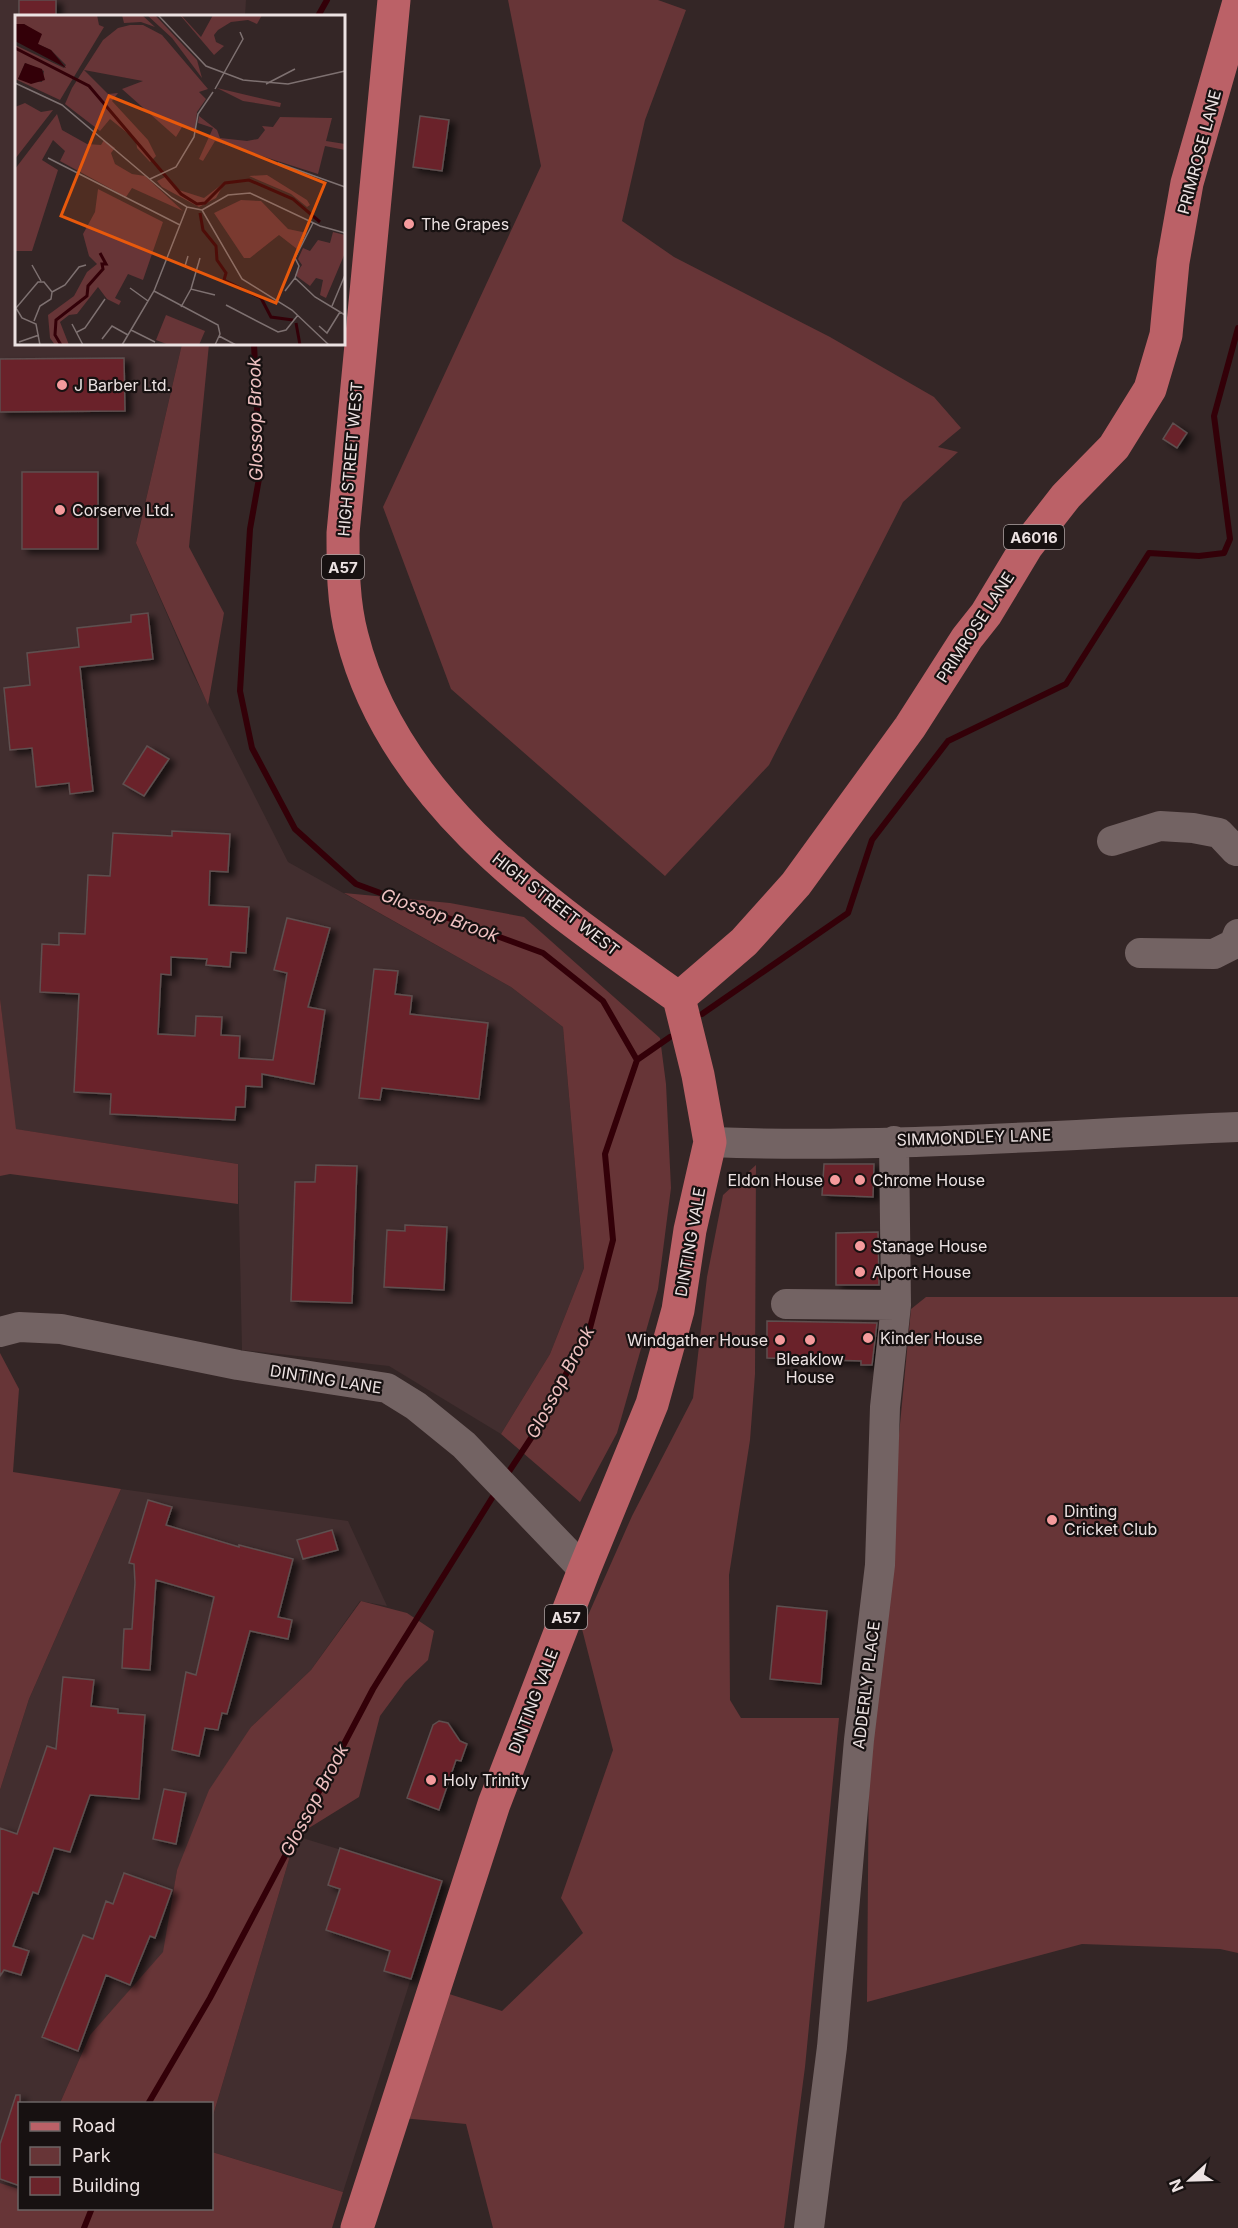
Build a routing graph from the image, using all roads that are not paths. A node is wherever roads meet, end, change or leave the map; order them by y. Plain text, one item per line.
1 (394, 0) edge
2 (1238, 5) edge
3 (1112, 841) dead end
4 (1237, 852) edge
5 (1238, 934) edge
6 (1140, 953) dead end
7 (679, 998) junction
8 (1238, 1128) edge
9 (894, 1141) junction
10 (710, 1142) junction
11 (786, 1304) dead end
12 (896, 1305) junction
13 (0, 1332) edge
14 (584, 1570) junction
15 (357, 2228) edge
16 (809, 2228) edge

1 - 7 main road, HIGH STREET WEST / A57
2 - 7 main road, PRIMROSE LANE / A6016
3 - 4 street
5 - 6 street
7 - 10 main road, DINTING VALE / A57
8 - 9 street, SIMMONDLEY LANE
9 - 10 street, SIMMONDLEY LANE
9 - 12 street, ADDERLY PLACE
10 - 14 main road, DINTING VALE / A57
11 - 12 street
12 - 16 street, ADDERLY PLACE
13 - 14 street, DINTING LANE
14 - 15 main road, DINTING VALE / A57

